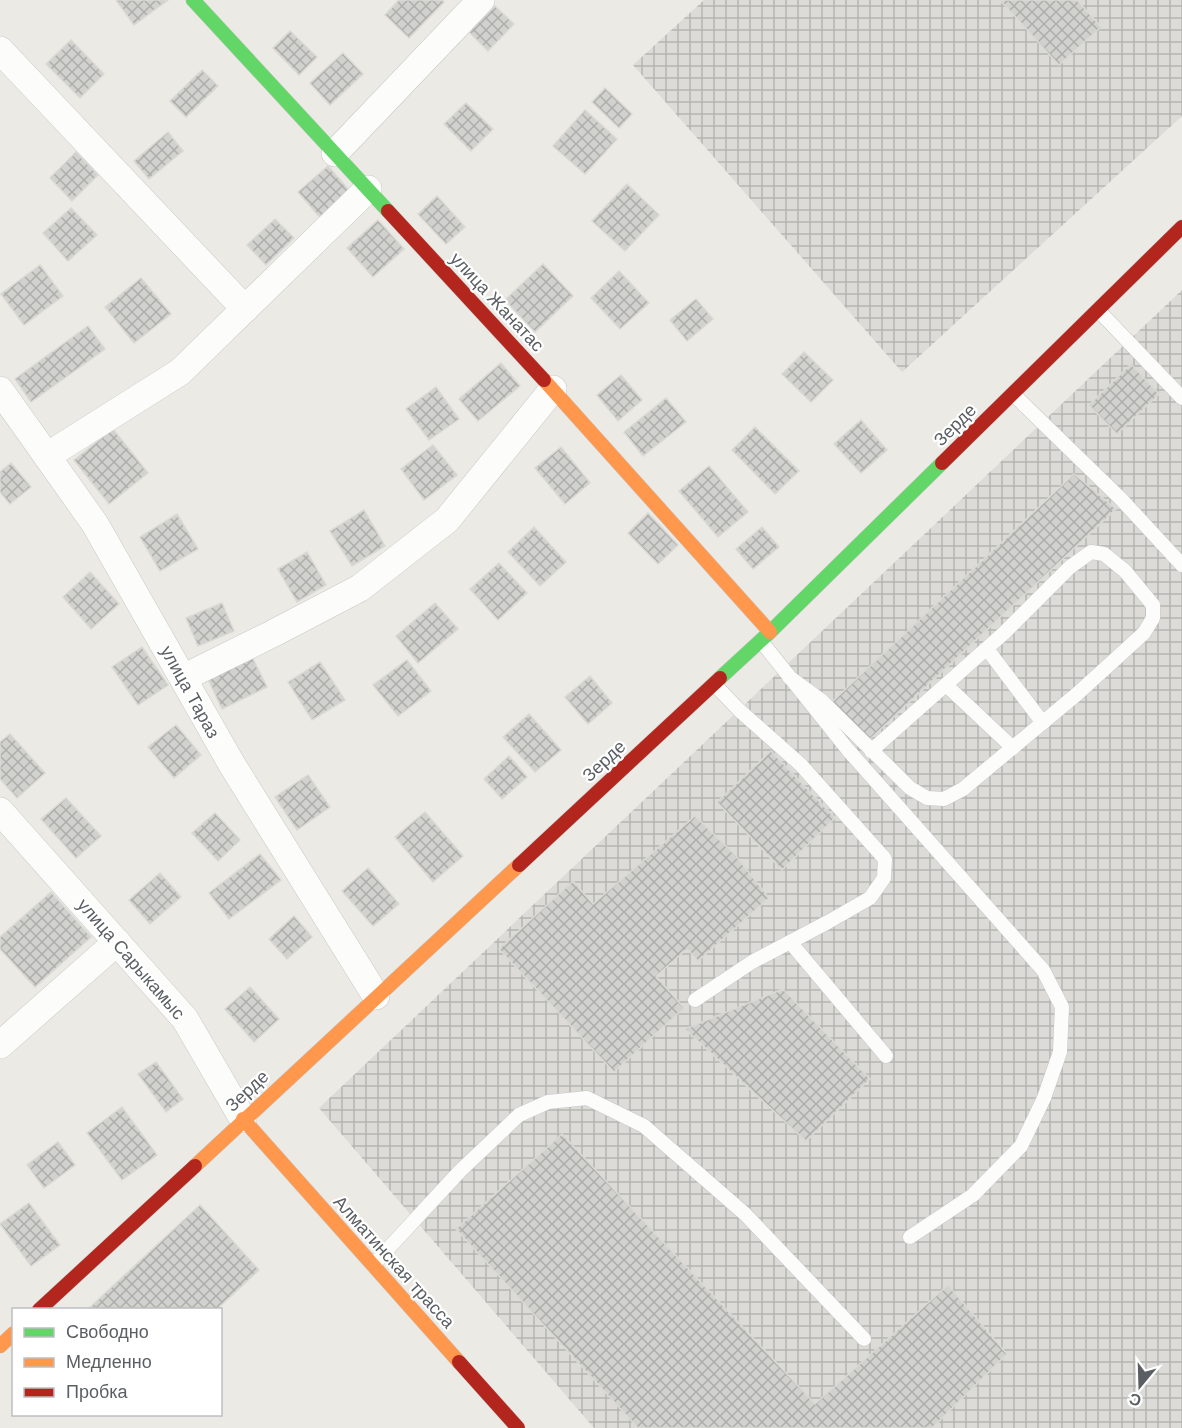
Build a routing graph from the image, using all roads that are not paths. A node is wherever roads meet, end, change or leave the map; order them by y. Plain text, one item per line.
1 (193, 0) edge
2 (481, 0) edge
3 (0, 50) edge
4 (334, 153) junction
5 (368, 189) junction
6 (1182, 227) edge
7 (245, 309) junction
8 (1098, 310) junction
9 (553, 389) junction
10 (0, 390) edge
11 (1013, 394) junction
12 (1182, 399) edge
13 (47, 456) junction
14 (1182, 565) edge
15 (765, 636) junction
16 (987, 649) junction
17 (789, 676) junction
18 (183, 678) junction
19 (714, 684) junction
20 (946, 685) junction
21 (1043, 723) junction
22 (1012, 748) junction
23 (872, 751) junction
24 (0, 811) edge
25 (117, 942) junction
26 (790, 942) junction
27 (376, 996) junction
28 (695, 1000) dead end
29 (0, 1045) edge
30 (886, 1056) dead end
31 (243, 1119) junction
32 (909, 1237) dead end
33 (373, 1265) junction
34 (41, 1308) edge
35 (12, 1335) edge
36 (864, 1339) dead end
37 (0, 1346) edge
38 (518, 1428) edge

1 - 4 street, улица Жанатас
2 - 4 street
3 - 7 street
4 - 5 street, улица Жанатас
5 - 7 street
5 - 9 street, улица Жанатас
6 - 8 street, Зерде
7 - 13 street
8 - 11 street, Зерде
8 - 12 lane
9 - 15 street, улица Жанатас
9 - 18 street
10 - 13 street, улица Тараз
11 - 14 lane
11 - 15 street, Зерде
13 - 18 street, улица Тараз
15 - 17 lane
15 - 19 street, Зерде
16 - 20 lane
16 - 21 lane
16 - 21 lane
17 - 23 lane
17 - 32 lane
18 - 27 street, улица Тараз
19 - 26 lane
19 - 27 street, Зерде
20 - 22 lane
20 - 23 lane
21 - 22 lane
22 - 23 lane
24 - 25 street, улица Сарыкамыс
25 - 29 street
25 - 31 street, улица Сарыкамыс
26 - 28 lane
26 - 30 lane
27 - 31 street, Зерде
31 - 33 street, Алматинская трасса
31 - 34 street, Зерде
33 - 36 lane
33 - 38 street, Алматинская трасса
35 - 37 street

